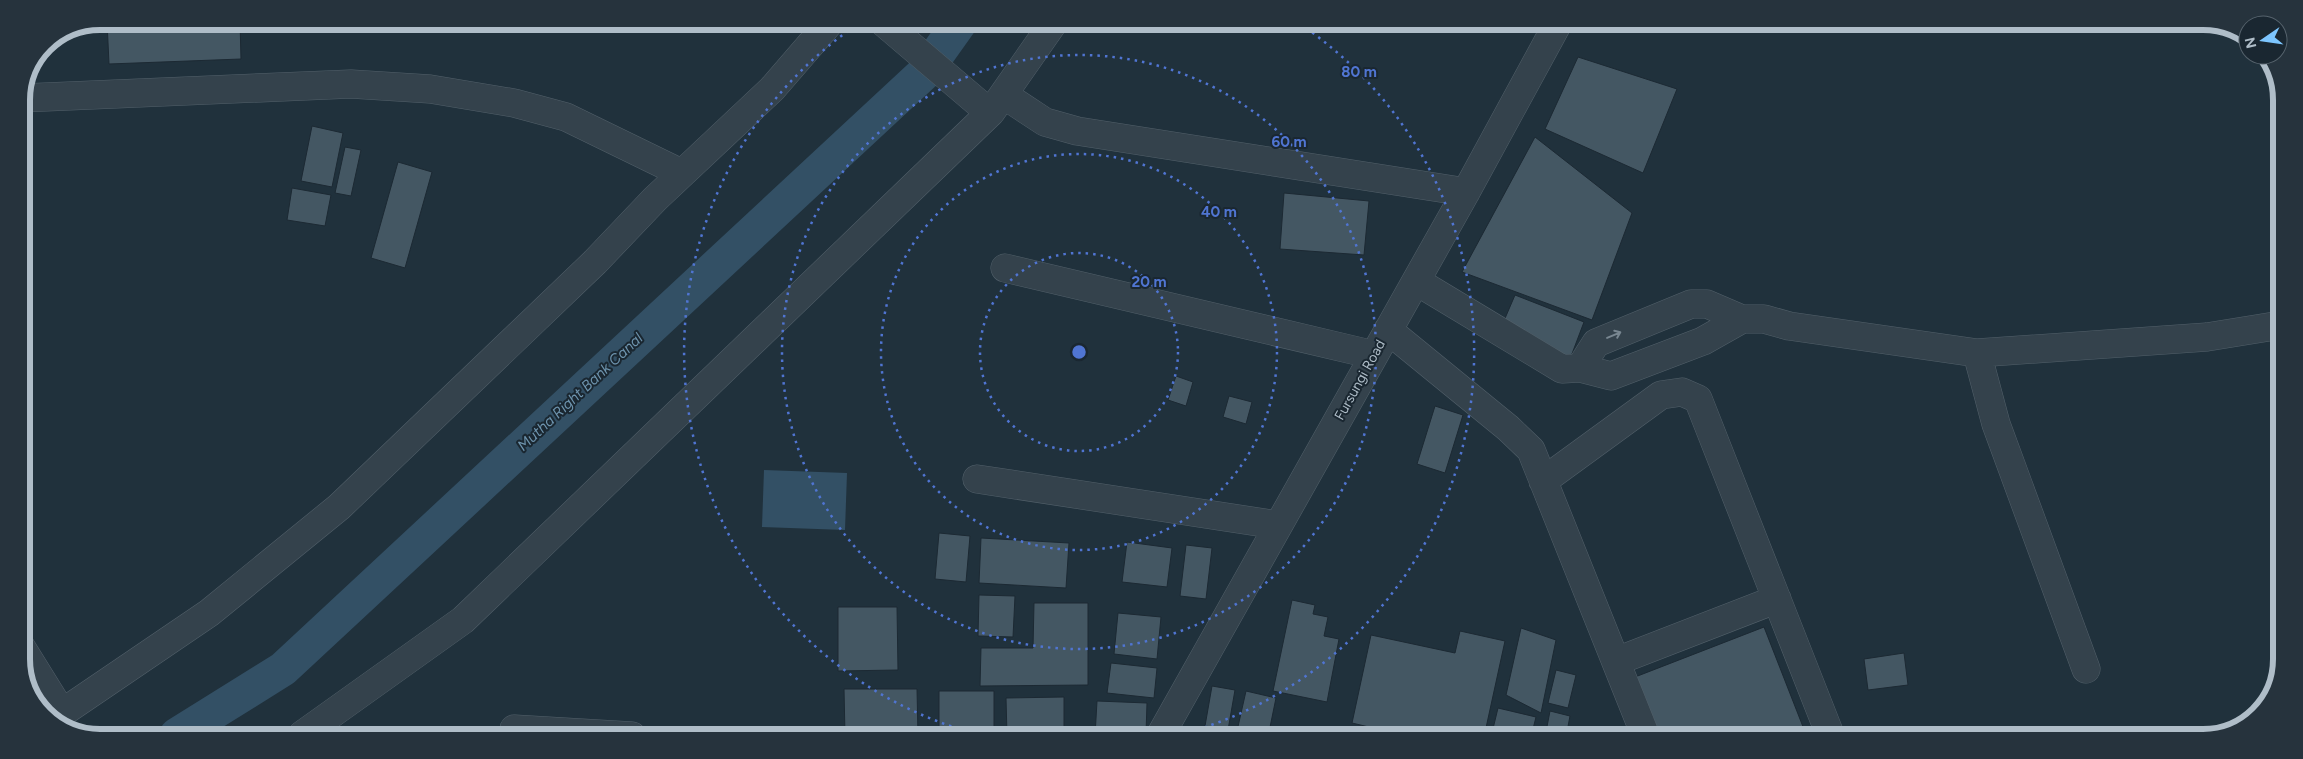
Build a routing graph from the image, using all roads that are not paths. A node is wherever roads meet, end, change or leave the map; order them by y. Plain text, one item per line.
1 (823, 30) edge
2 (894, 30) edge
3 (1047, 30) edge
4 (1554, 30) edge
5 (30, 98) edge
6 (988, 101) junction
7 (682, 173) junction
8 (1466, 192) junction
9 (1005, 268) dead end
10 (1416, 281) junction
11 (1742, 319) junction
12 (2273, 326) edge
13 (1388, 330) junction
14 (1976, 353) junction
15 (1374, 355) junction
16 (1580, 368) junction
17 (978, 479) dead end
18 (1543, 481) junction
19 (1278, 525) junction
20 (1777, 599) junction
21 (1616, 661) junction
22 (30, 664) edge
23 (2086, 668) dead end
24 (56, 714) edge
25 (57, 716) edge
26 (310, 729) edge
27 (1171, 729) edge
28 (1643, 729) edge
29 (1828, 729) edge

1 - 7 street
2 - 6 street
3 - 6 street
4 - 8 street, Fursungi Road
5 - 7 street
6 - 8 street
6 - 26 street
7 - 25 street
8 - 10 street, Fursungi Road
9 - 15 street
10 - 13 street, Fursungi Road
10 - 16 street
11 - 14 street
11 - 16 street
16 -> 11 street
12 - 14 street
13 - 15 street, Fursungi Road
13 - 18 street
14 - 23 street
15 - 19 street, Fursungi Road
17 - 19 street
18 - 20 street
18 - 21 street
19 - 27 street, Fursungi Road
20 - 21 street
20 - 29 street
21 - 28 street
22 - 24 street

